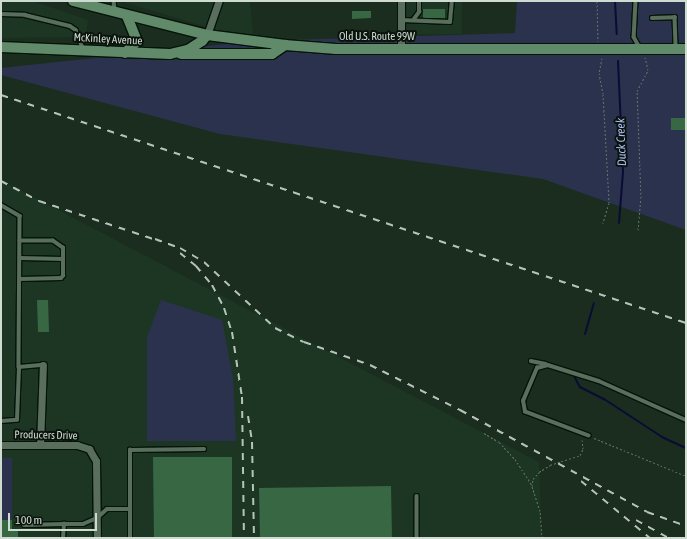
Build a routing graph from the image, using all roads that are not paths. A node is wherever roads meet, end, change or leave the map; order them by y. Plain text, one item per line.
1 (72, 1) edge
2 (114, 1) edge
3 (219, 1) edge
4 (401, 1) edge
5 (419, 1) edge
6 (452, 1) edge
7 (636, 1) edge
8 (115, 13) junction
9 (1, 14) edge
10 (127, 16) junction
11 (652, 18) dead end
12 (414, 19) junction
13 (401, 20) junction
14 (207, 35) junction
15 (285, 45) junction
16 (1, 46) edge
17 (401, 48) junction
18 (640, 49) junction
19 (681, 49) edge
20 (84, 50) junction
21 (124, 53) junction
22 (175, 54) junction
23 (1, 205) edge
24 (20, 241) junction
25 (20, 258) junction
26 (63, 259) junction
27 (20, 279) junction
28 (532, 360) dead end
29 (43, 365) joint
30 (548, 365) junction
31 (19, 367) junction
32 (686, 420) edge
33 (1, 421) edge
34 (588, 436) road end
35 (1, 445) edge
36 (40, 445) junction
37 (204, 449) dead end
38 (417, 496) dead end
39 (130, 509) junction
40 (97, 518) junction
41 (64, 524) junction
42 (24, 525) dead end
43 (63, 538) edge
44 (97, 538) edge
45 (130, 538) edge
46 (417, 538) edge

1 - 8 main road, Old U.S. Route 99W
2 - 8 lane
3 - 14 street
4 - 13 street
5 - 12 lane
6 - 12 lane
7 - 18 lane
8 - 10 main road, Old U.S. Route 99W
9 - 20 lane
10 - 14 main road, Old U.S. Route 99W
10 - 21 main road
11 - 19 lane
12 - 13 lane
13 - 17 street
14 - 15 main road, Old U.S. Route 99W
14 - 22 main road, McKinley Avenue
15 - 17 main road, Old U.S. Route 99W
15 - 22 main road
16 - 20 main road, McKinley Avenue
17 - 18 main road, Old U.S. Route 99W
18 - 19 main road, Old U.S. Route 99W
20 - 21 main road, McKinley Avenue
21 - 22 main road, McKinley Avenue
23 - 24 lane
24 - 25 lane
24 - 26 lane
25 - 26 lane
25 - 27 lane
26 - 27 lane
27 - 31 lane
28 - 30 lane
29 - 31 lane
29 - 36 street
30 - 32 lane
30 - 34 lane
31 - 33 lane
35 - 36 street, Producers Drive
36 - 40 street, Producers Drive
37 - 39 lane
38 - 46 lane
39 - 40 lane
39 - 45 lane
40 - 41 lane
40 - 44 street
41 - 42 lane
41 - 43 lane

